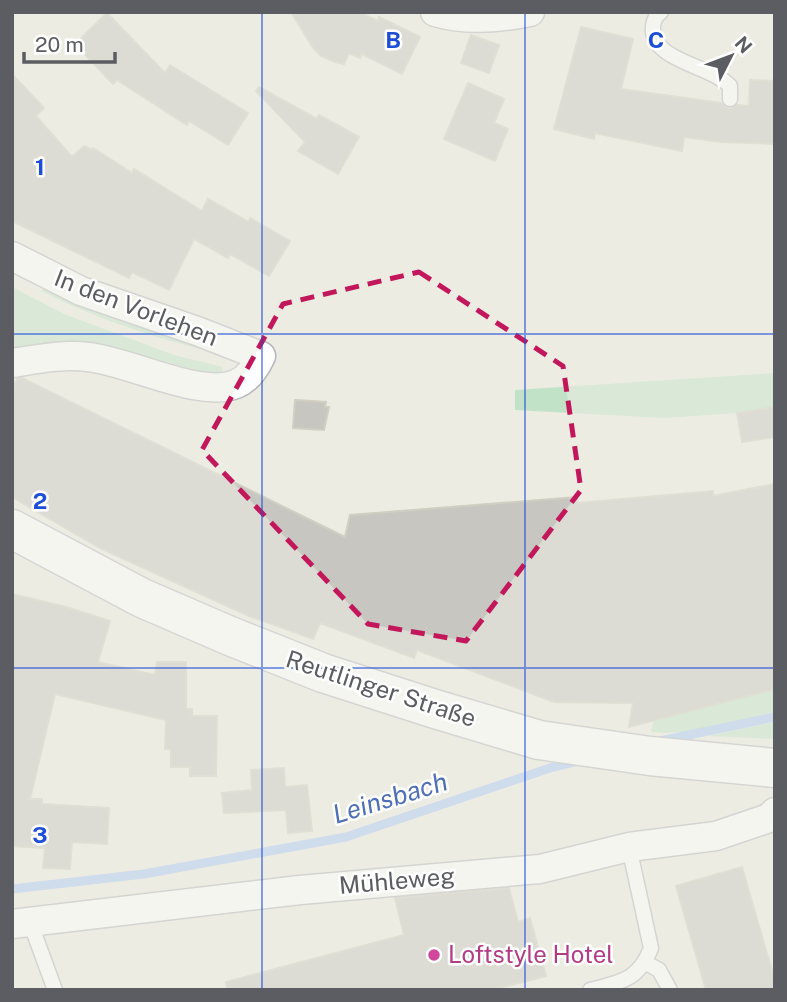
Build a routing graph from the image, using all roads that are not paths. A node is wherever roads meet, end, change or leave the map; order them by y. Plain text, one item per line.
1 (435, 12) edge
2 (530, 12) edge
3 (661, 12) edge
4 (730, 99) dead end
5 (12, 256) edge
6 (12, 363) edge
7 (12, 528) edge
8 (767, 768) edge
9 (775, 812) edge
10 (629, 847) junction
11 (21, 923) edge
12 (646, 963) junction
13 (55, 990) edge
14 (590, 990) edge
15 (670, 990) edge

1 - 2 street
3 - 4 lane
5 - 6 street, In den Vorlehen
7 - 8 main road, Reutlinger Straße
9 - 10 street, Mühleweg
10 - 11 street, Mühleweg
10 - 12 lane
11 - 13 lane
12 - 14 lane
12 - 15 lane

